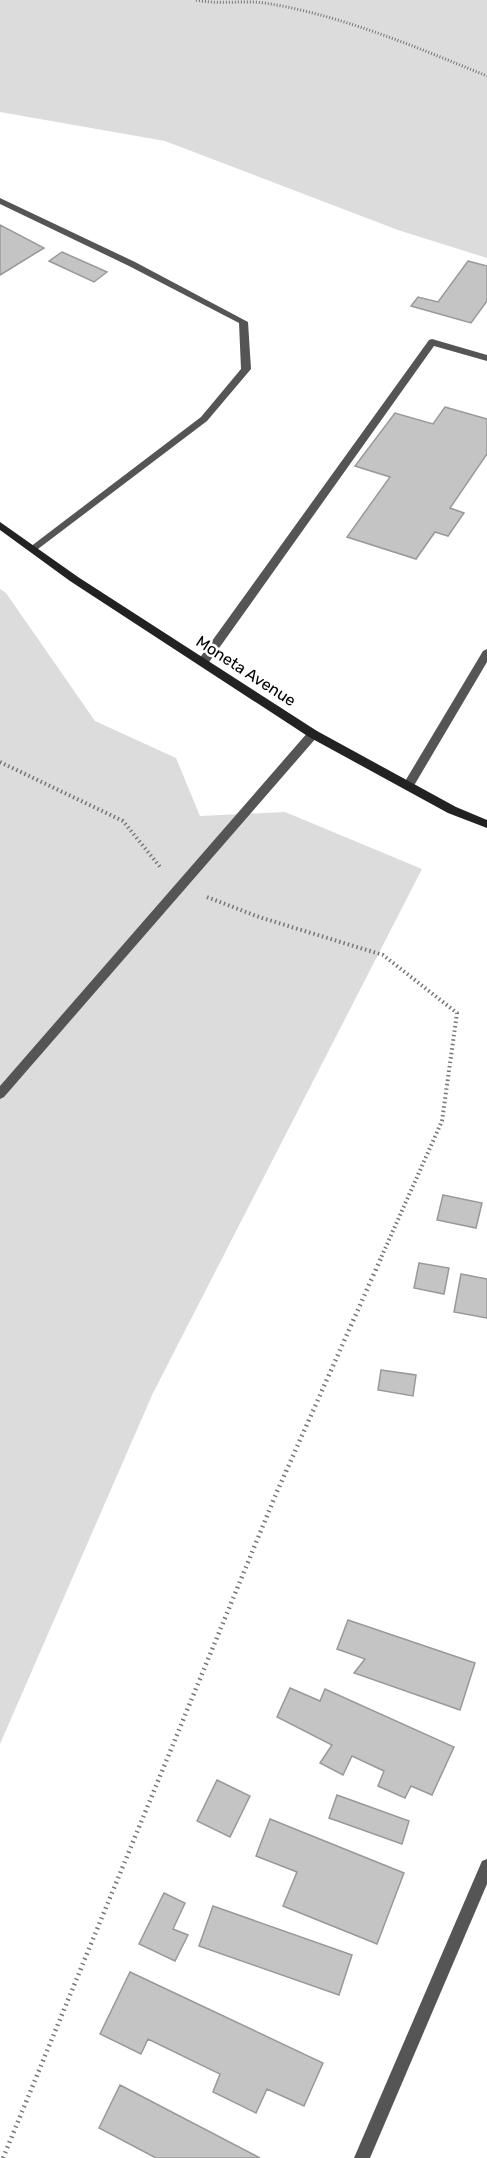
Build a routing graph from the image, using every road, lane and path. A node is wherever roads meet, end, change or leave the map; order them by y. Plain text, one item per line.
1 (196, 0) edge
2 (487, 76) edge
3 (0, 201) edge
4 (487, 358) edge
5 (0, 525) edge
6 (34, 549) junction
7 (487, 653) edge
8 (203, 662) junction
9 (313, 734) junction
10 (0, 762) edge
11 (408, 786) junction
12 (487, 824) edge
13 (182, 887) junction
14 (0, 1094) edge
15 (487, 1866) edge
16 (3, 2158) edge
17 (363, 2158) edge

1 - 2 path
3 - 6 street
4 - 8 street
5 - 6 street, Moneta Avenue
6 - 8 street, Moneta Avenue
7 - 11 street
8 - 9 street, Moneta Avenue
9 - 11 street, Moneta Avenue
9 - 13 street
10 - 13 path
11 - 12 street, Moneta Avenue
13 - 14 street
13 - 16 path
15 - 17 street

